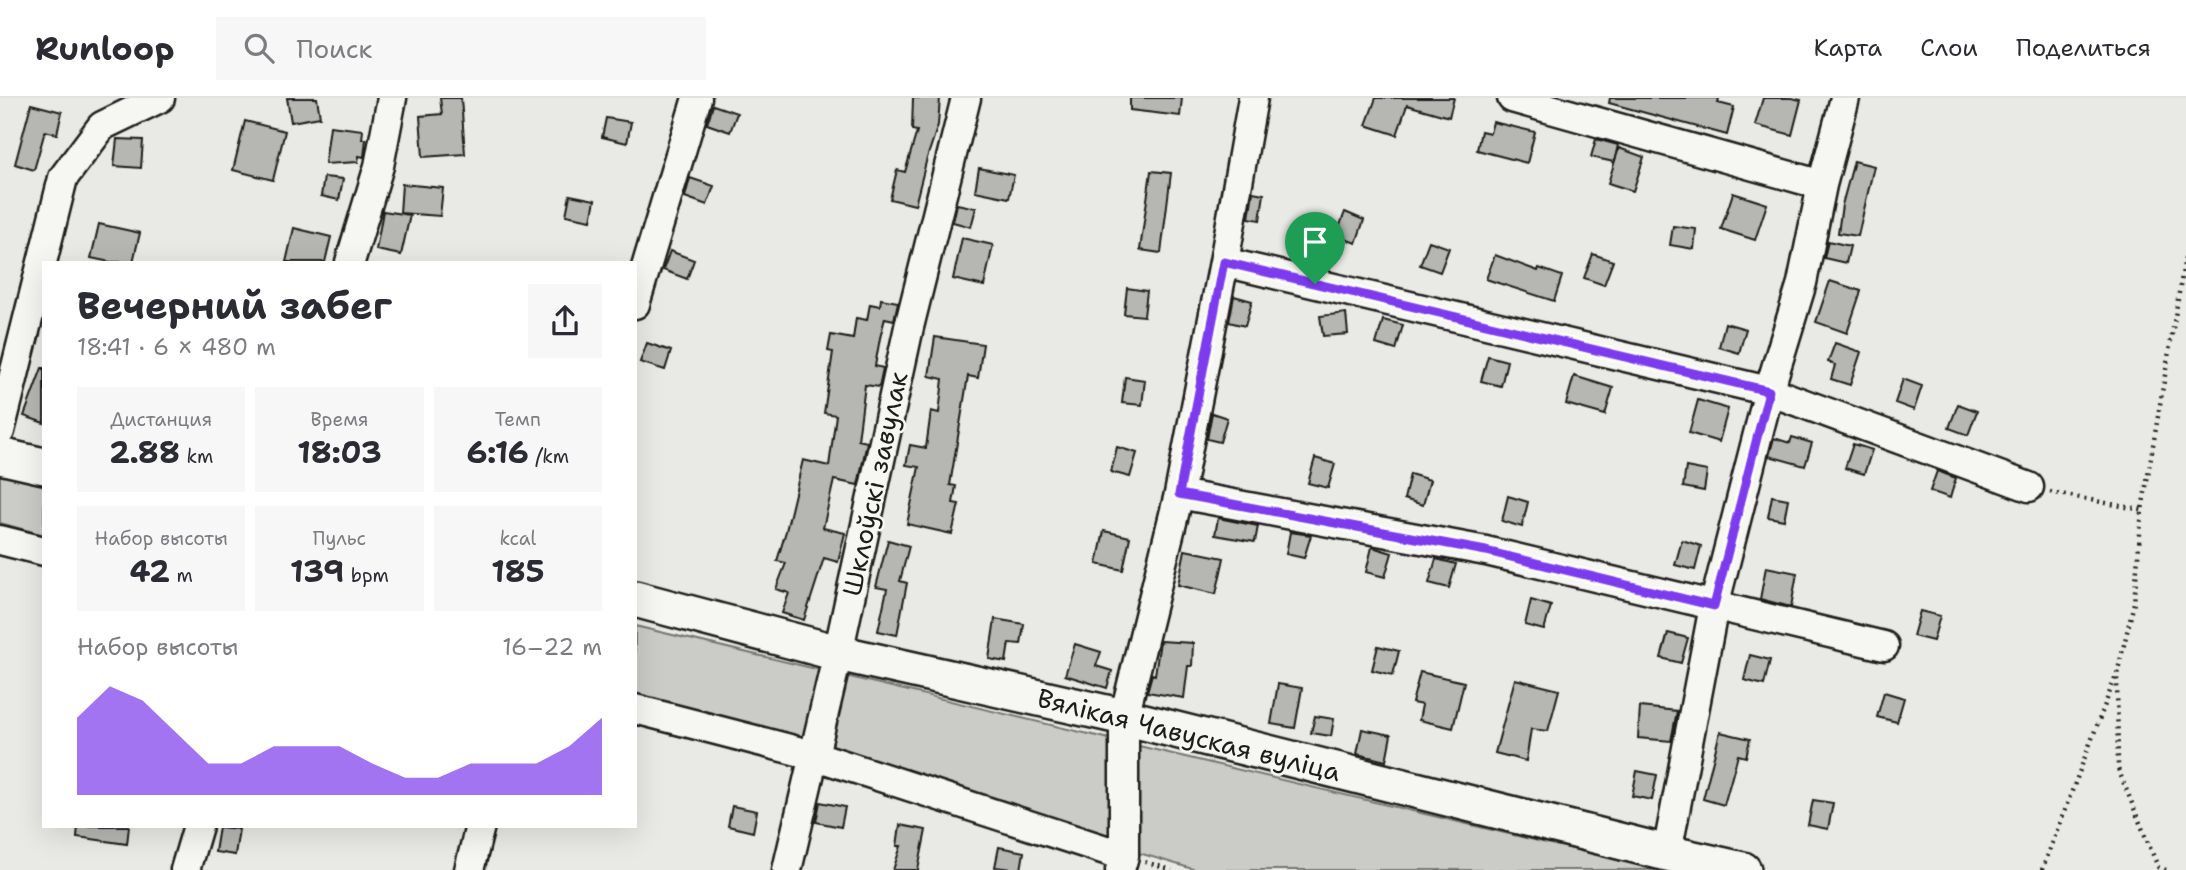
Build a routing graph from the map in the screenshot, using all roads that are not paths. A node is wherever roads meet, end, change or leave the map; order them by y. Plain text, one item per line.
1 (160, 98) edge
2 (392, 98) edge
3 (697, 98) edge
4 (966, 98) edge
5 (1252, 98) edge
6 (1512, 98) edge
7 (1845, 98) edge
8 (1822, 185) junction
9 (42, 261) edge
10 (350, 261) edge
11 (42, 262) edge
12 (1224, 262) junction
13 (637, 297) edge
14 (1769, 391) junction
15 (0, 431) edge
16 (0, 456) edge
17 (42, 466) edge
18 (2029, 487) road end
19 (1179, 494) junction
20 (0, 540) edge
21 (42, 550) edge
22 (637, 600) edge
23 (1714, 606) junction
24 (1884, 646) dead end
25 (838, 653) junction
26 (637, 710) edge
27 (1124, 717) junction
28 (813, 755) junction
29 (197, 828) edge
30 (479, 828) edge
31 (1667, 853) junction
32 (1122, 863) edge
33 (1707, 866) edge
34 (185, 870) edge
35 (468, 870) edge
36 (787, 870) edge
37 (1743, 870) edge

1 - 9 street
2 - 10 street
3 - 13 street
4 - 25 street, Шклоўскі завулак
5 - 12 street
6 - 8 street
7 - 8 street
8 - 14 street
11 - 15 street
12 - 14 street
12 - 19 street
14 - 18 street
14 - 23 street
16 - 17 main road
19 - 23 street
19 - 27 street
20 - 21 street
22 - 25 main road, Вялікая Чавуская вуліца
23 - 24 street
23 - 31 street
25 - 27 main road, Вялікая Чавуская вуліца
25 - 28 street, Шклоўскі завулак
26 - 28 street
27 - 31 main road, Вялікая Чавуская вуліца
27 - 32 street
28 - 32 street
28 - 36 street, Шклоўскі завулак
29 - 34 street
30 - 35 street
31 - 33 main road, Вялікая Чавуская вуліца
33 - 37 main road, Вялікая Чавуская вуліца

